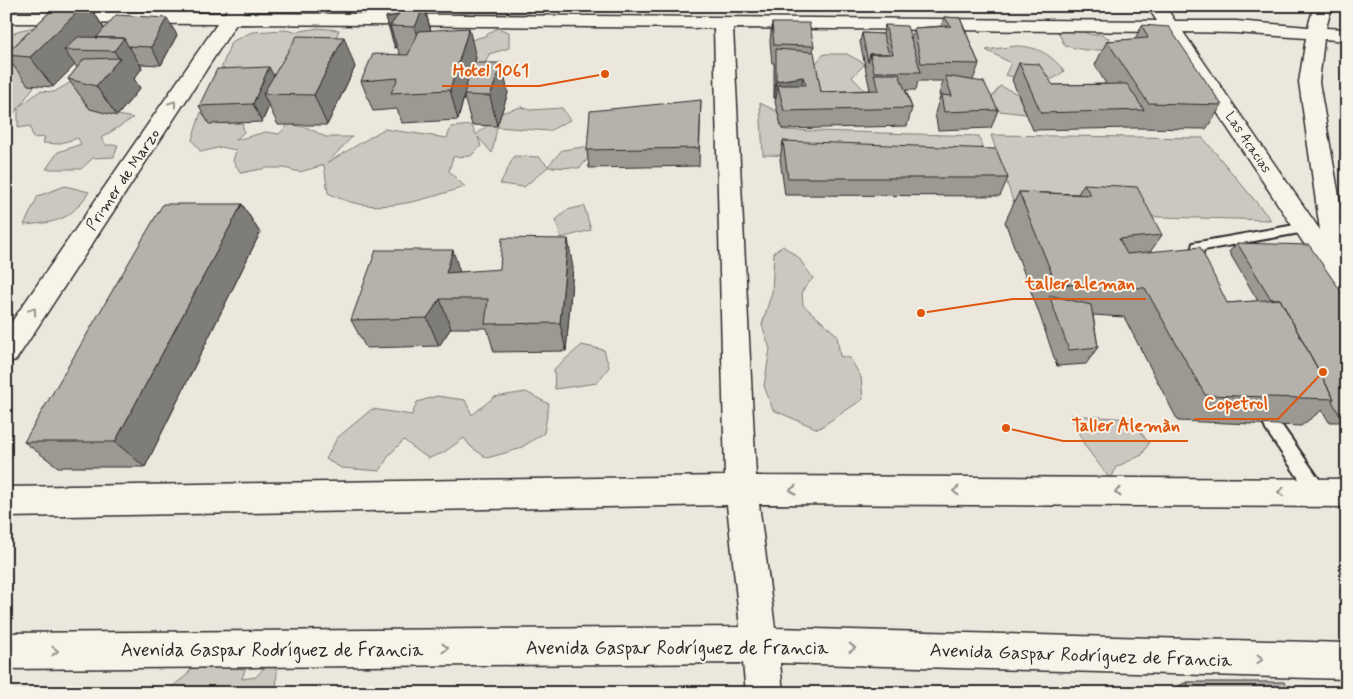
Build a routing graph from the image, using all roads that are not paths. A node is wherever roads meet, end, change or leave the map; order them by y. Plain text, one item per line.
1 (1156, 6) edge
2 (1219, 6) edge
3 (1323, 6) edge
4 (234, 13) edge
5 (807, 15) edge
6 (6, 17) edge
7 (722, 23) junction
8 (1171, 26) junction
9 (1236, 27) junction
10 (1316, 31) junction
11 (1347, 35) edge
12 (1306, 228) junction
13 (1201, 280) edge
14 (1344, 283) edge
15 (6, 352) edge
16 (1272, 424) edge
17 (741, 490) junction
18 (1332, 492) edge
19 (6, 502) edge
20 (761, 645) junction
21 (6, 651) edge
22 (1347, 661) edge
23 (765, 693) edge

1 - 8 street, Las Acacias
2 - 9 street
3 - 10 street, Las Acacias
4 - 6 street
4 - 7 street
15 -> 4 street, Primer de Marzo
5 - 7 street
5 - 8 street
7 - 17 street
8 - 9 street
8 - 12 street, Las Acacias
9 - 10 street
10 - 11 street
10 - 14 street, Las Acacias
12 - 13 lane
12 - 14 street, Las Acacias
16 - 18 lane
18 -> 17 street
17 - 19 street
17 - 20 street
21 -> 20 street, Avenida Gaspar Rodríguez de Francia
20 -> 22 street, Avenida Gaspar Rodríguez de Francia
20 - 23 street

